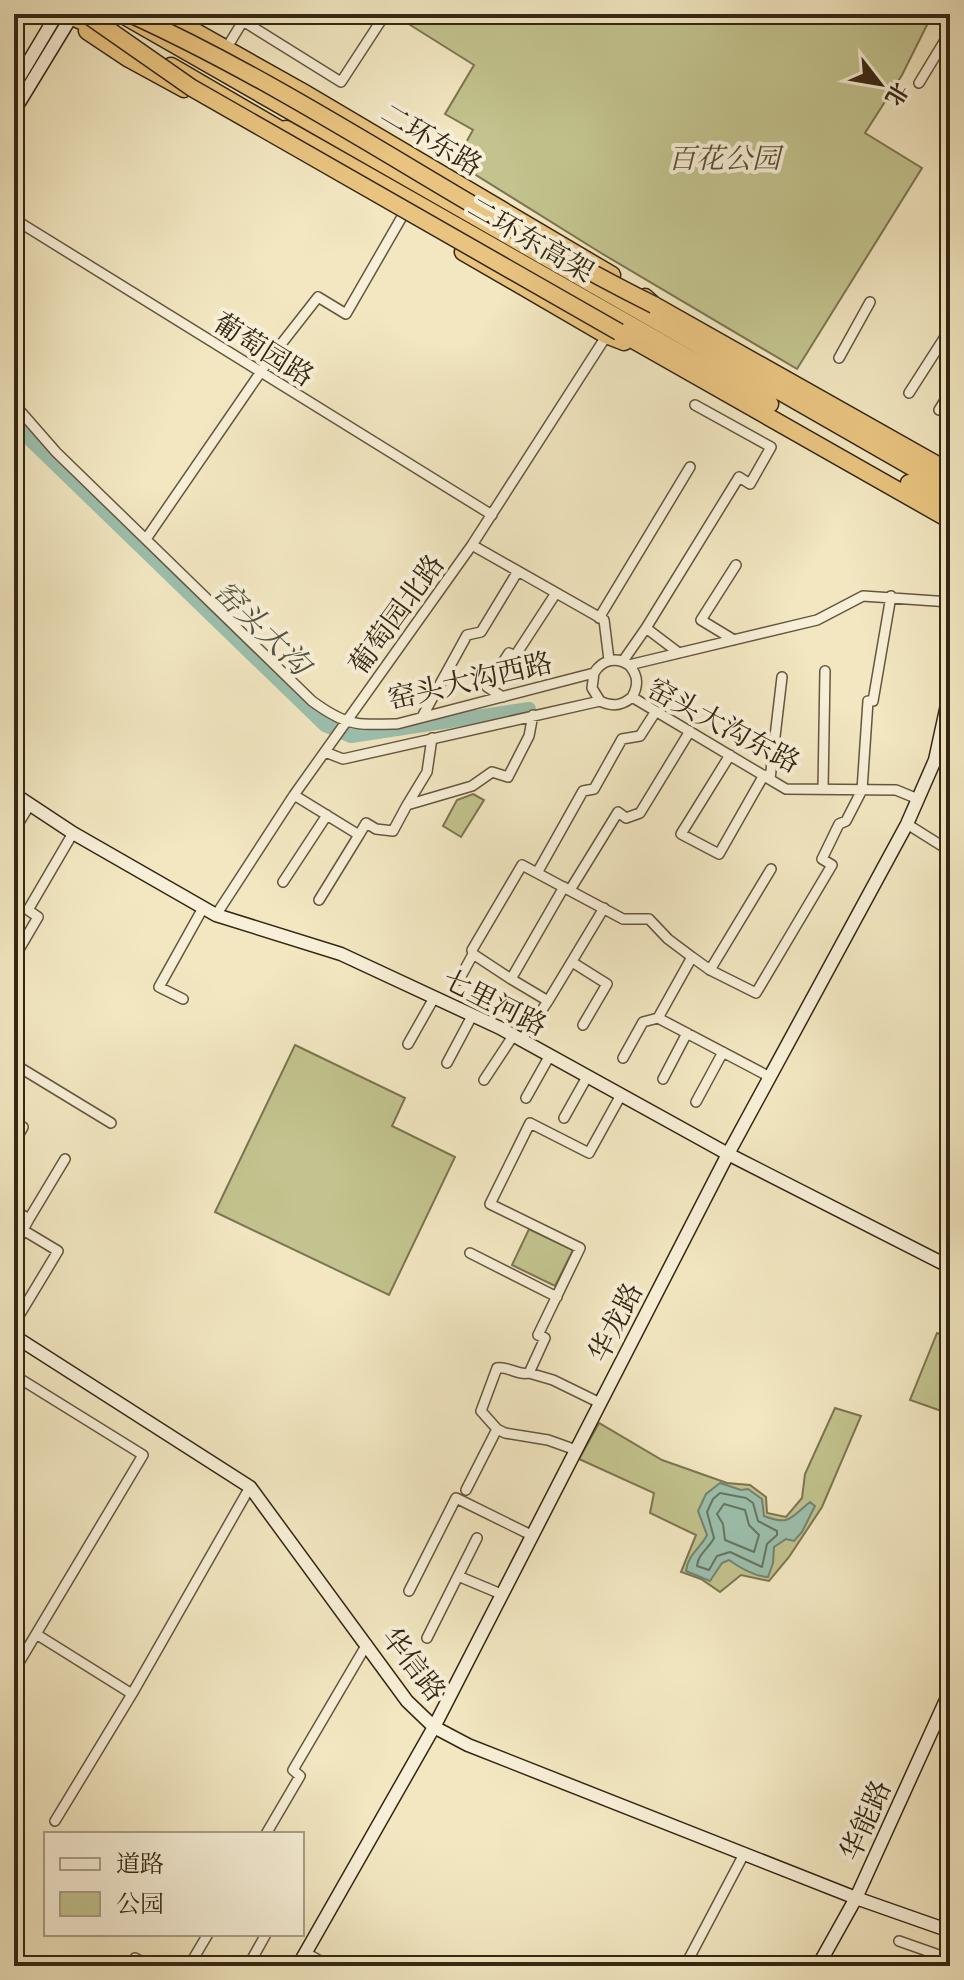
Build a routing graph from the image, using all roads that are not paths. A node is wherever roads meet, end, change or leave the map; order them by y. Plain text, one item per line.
1 (73, 14) edge
2 (121, 14) edge
3 (149, 16) edge
4 (384, 16) dead end
5 (177, 30) junction
6 (950, 32) edge
7 (226, 49) junction
8 (129, 59) junction
9 (163, 61) junction
10 (919, 83) dead end
11 (14, 86) edge
12 (221, 95) junction
13 (14, 111) edge
14 (237, 120) junction
15 (403, 215) junction
16 (14, 219) edge
17 (870, 302) dead end
18 (654, 305) junction
19 (950, 329) edge
20 (613, 334) junction
21 (839, 358) dead end
22 (260, 372) junction
23 (950, 392) edge
24 (909, 393) dead end
25 (14, 404) edge
26 (695, 405) dead end
27 (939, 410) dead end
28 (690, 467) dead end
29 (950, 472) edge
30 (950, 489) edge
31 (950, 506) edge
32 (492, 515) junction
33 (950, 520) edge
34 (146, 539) junction
35 (472, 545) junction
36 (736, 565) dead end
37 (518, 571) junction
38 (556, 593) junction
39 (891, 596) junction
40 (950, 602) edge
41 (599, 618) junction
42 (646, 628) junction
43 (734, 640) junction
44 (679, 653) junction
45 (609, 660) junction
46 (626, 663) junction
47 (825, 671) dead end
48 (594, 673) junction
49 (782, 677) dead end
50 (950, 691) edge
51 (503, 697) junction
52 (632, 697) junction
53 (600, 701) junction
54 (656, 711) junction
55 (533, 715) junction
56 (422, 717) junction
57 (347, 721) junction
58 (690, 731) junction
59 (432, 738) junction
60 (325, 752) junction
61 (730, 755) junction
62 (767, 777) junction
63 (823, 789) junction
64 (862, 790) junction
65 (14, 794) edge
66 (294, 795) junction
67 (918, 799) junction
68 (407, 805) junction
69 (29, 806) junction
70 (327, 815) junction
71 (907, 824) junction
72 (14, 831) edge
73 (73, 833) junction
74 (359, 835) junction
75 (950, 851) edge
76 (771, 869) dead end
77 (537, 873) junction
78 (283, 882) dead end
79 (567, 889) junction
80 (319, 900) dead end
81 (203, 908) junction
82 (604, 908) junction
83 (216, 915) junction
84 (473, 954) junction
85 (692, 957) junction
86 (14, 958) edge
87 (572, 962) junction
88 (710, 970) junction
89 (511, 979) junction
90 (459, 980) dead end
91 (434, 998) junction
92 (183, 999) dead end
93 (548, 1001) junction
94 (472, 1016) junction
95 (658, 1018) junction
96 (583, 1025) dead end
97 (687, 1033) junction
98 (517, 1038) junction
99 (408, 1044) dead end
100 (723, 1052) junction
101 (549, 1057) junction
102 (623, 1058) dead end
103 (447, 1063) dead end
104 (14, 1064) edge
105 (587, 1077) junction
106 (770, 1077) junction
107 (663, 1079) dead end
108 (484, 1080) dead end
109 (621, 1095) junction
110 (526, 1098) dead end
111 (696, 1102) dead end
112 (564, 1118) dead end
113 (111, 1123) dead end
114 (23, 1127) dead end
115 (14, 1143) edge
116 (728, 1154) junction
117 (65, 1159) dead end
118 (14, 1210) edge
119 (29, 1219) junction
120 (23, 1230) junction
121 (14, 1244) edge
122 (470, 1253) dead end
123 (950, 1267) edge
124 (557, 1297) junction
125 (14, 1324) edge
126 (14, 1336) edge
127 (529, 1373) junction
128 (14, 1375) edge
129 (600, 1403) junction
130 (497, 1429) junction
131 (576, 1450) junction
132 (250, 1487) junction
133 (466, 1490) dead end
134 (531, 1535) junction
135 (477, 1538) dead end
136 (458, 1576) junction
137 (409, 1591) dead end
138 (501, 1594) junction
139 (36, 1634) junction
140 (427, 1638) dead end
141 (367, 1644) junction
142 (14, 1671) edge
143 (950, 1691) edge
144 (132, 1694) junction
145 (434, 1727) junction
146 (55, 1821) dead end
147 (267, 1832) edge
148 (744, 1854) junction
149 (856, 1898) junction
150 (950, 1931) edge
151 (207, 1936) edge
152 (265, 1936) edge
153 (899, 1941) dead end
154 (306, 1953) junction
155 (135, 1958) dead end
156 (950, 1959) edge
157 (250, 1962) edge
158 (150, 1966) edge
159 (189, 1966) edge
160 (265, 1966) edge
161 (298, 1966) edge
162 (329, 1966) edge
163 (685, 1966) edge
164 (818, 1966) edge

1 - 8 highway
1 - 9 highway
1 - 11 main road
1 - 13 main road
1 - 20 highway, bridge
1 - 31 highway, 二环东高架, bridge
2 - 30 highway, 二环东高架, bridge
3 - 5 highway, 二环东路
3 - 18 highway, bridge
4 - 7 street
5 - 7 highway, 二环东路
5 - 18 highway, 二环东路
6 - 10 street
7 - 18 highway, 二环东路
8 - 9 highway
8 - 14 highway
9 - 12 highway
12 - 14 highway
12 - 20 highway
14 - 15 highway
15 - 20 highway
15 - 22 street
16 - 22 street, 葡萄园路
17 - 21 street
18 - 29 highway, 二环东路
19 - 24 street
20 - 32 street, 葡萄园北路
20 - 33 highway
22 - 32 street, 葡萄园路
22 - 34 street
23 - 27 street
25 - 34 street, 窑头大沟西路
26 - 42 street
28 - 41 street
32 - 35 street, 葡萄园北路
34 - 57 street, 窑头大沟西路
35 - 37 street
35 - 57 street, 葡萄园北路
36 - 43 street
37 - 38 street
37 - 56 street
38 - 41 street
38 - 51 street
39 - 40 street
39 - 43 street
39 - 64 street
41 - 45 street
42 - 44 street
42 - 46 street
43 - 44 street
44 - 46 street
45 - 46 street
45 - 48 street, 窑头大沟西路
46 - 52 street
47 - 63 street
48 - 51 street, 窑头大沟西路
48 - 53 street
49 - 62 street
50 - 67 main road, 华龙路
51 - 56 street, 窑头大沟西路
52 - 53 street, 窑头大沟东路
52 - 54 street, 窑头大沟东路
53 - 55 street, 窑头大沟东路
54 - 58 street, 窑头大沟东路
54 - 77 street
55 - 59 street, 窑头大沟东路
55 - 68 street
56 - 57 street, 窑头大沟西路
57 - 60 street, 葡萄园北路
58 - 61 street, 窑头大沟东路
58 - 79 street
59 - 60 street, 窑头大沟东路
59 - 68 street
60 - 66 street, 葡萄园北路
61 - 62 street, 窑头大沟东路
61 - 62 street
62 - 63 street, 窑头大沟东路
63 - 64 street, 窑头大沟东路
64 - 67 street, 窑头大沟东路
64 - 88 street
65 - 69 main road, 七里河路
66 - 70 street
66 - 83 street, 葡萄园北路
67 - 71 main road, 华龙路
68 - 74 street
69 - 72 street
69 - 73 main road, 七里河路
70 - 74 street
70 - 78 street
71 - 75 street
71 - 106 main road, 华龙路
73 - 81 main road, 七里河路
73 - 86 street
74 - 80 street
76 - 88 street
77 - 79 street
77 - 84 street
79 - 82 street
79 - 89 street
81 - 83 main road, 七里河路
81 - 92 street
82 - 85 street
82 - 87 street
83 - 91 main road, 七里河路
84 - 89 street
84 - 90 street
85 - 88 street
85 - 95 street
87 - 93 street
87 - 96 street
89 - 93 street
91 - 94 main road, 七里河路
91 - 99 street
93 - 98 street
94 - 98 main road, 七里河路
94 - 103 street
95 - 97 street
95 - 102 street
97 - 100 street
97 - 107 street
98 - 101 main road, 七里河路
98 - 108 street
100 - 106 street
100 - 111 street
101 - 105 main road, 七里河路
101 - 110 street
104 - 113 street
105 - 109 main road, 七里河路
105 - 112 street
106 - 116 main road, 华龙路
109 - 116 main road, 七里河路
109 - 124 street
114 - 115 street
116 - 123 main road, 七里河路
116 - 129 main road, 华龙路
117 - 119 street
118 - 119 street
119 - 120 street
120 - 121 street
120 - 125 street
122 - 124 street
124 - 127 street
126 - 132 main road, 华信路
127 - 129 street
127 - 130 street
128 - 139 street
129 - 131 main road, 华龙路
130 - 131 street
130 - 133 street
131 - 134 main road, 华龙路
132 - 141 main road, 华信路
132 - 144 street
134 - 137 street
134 - 138 main road, 华龙路
135 - 136 street
136 - 138 street
136 - 140 street
138 - 145 main road, 华龙路
139 - 142 street
139 - 144 street
141 - 145 main road, 华信路
141 - 147 street
143 - 149 main road, 华能路
144 - 146 street
145 - 148 main road, 华信路
145 - 154 main road, 华龙路
148 - 149 main road, 华信路
148 - 163 street
149 - 150 main road, 华信路
149 - 164 main road, 华能路
151 - 159 street
152 - 157 street
153 - 156 street
154 - 161 main road, 华龙路
154 - 162 street
155 - 158 street
157 - 160 street

